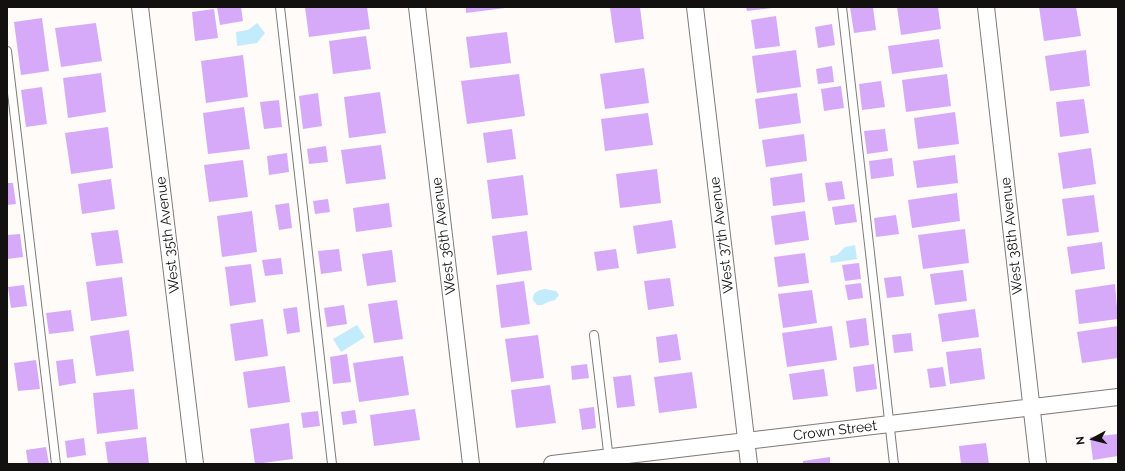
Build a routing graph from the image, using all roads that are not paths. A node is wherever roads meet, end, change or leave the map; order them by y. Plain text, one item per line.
1 (140, 7) edge
2 (280, 7) edge
3 (417, 7) edge
4 (695, 7) edge
5 (842, 7) edge
6 (986, 7) edge
7 (7, 51) edge
8 (594, 335) dead end
9 (1118, 397) edge
10 (1031, 408) junction
11 (890, 424) junction
12 (746, 441) junction
13 (609, 461) edge
14 (56, 464) edge
15 (195, 464) edge
16 (332, 464) edge
17 (471, 464) edge
18 (552, 464) edge
19 (749, 464) edge
20 (894, 464) edge
21 (1038, 464) edge

1 - 15 street, West 35th Avenue
2 - 16 lane
3 - 17 street, West 36th Avenue
4 - 12 street, West 37th Avenue
5 - 11 lane
6 - 10 street, West 38th Avenue
7 - 14 lane
8 - 13 lane
9 - 10 street, Crown Street
10 - 11 street, Crown Street
10 - 21 street, West 38th Avenue
11 - 12 street, Crown Street
11 - 20 lane
12 - 13 street, Crown Street
12 - 19 street, West 37th Avenue
13 - 18 street, Crown Street

